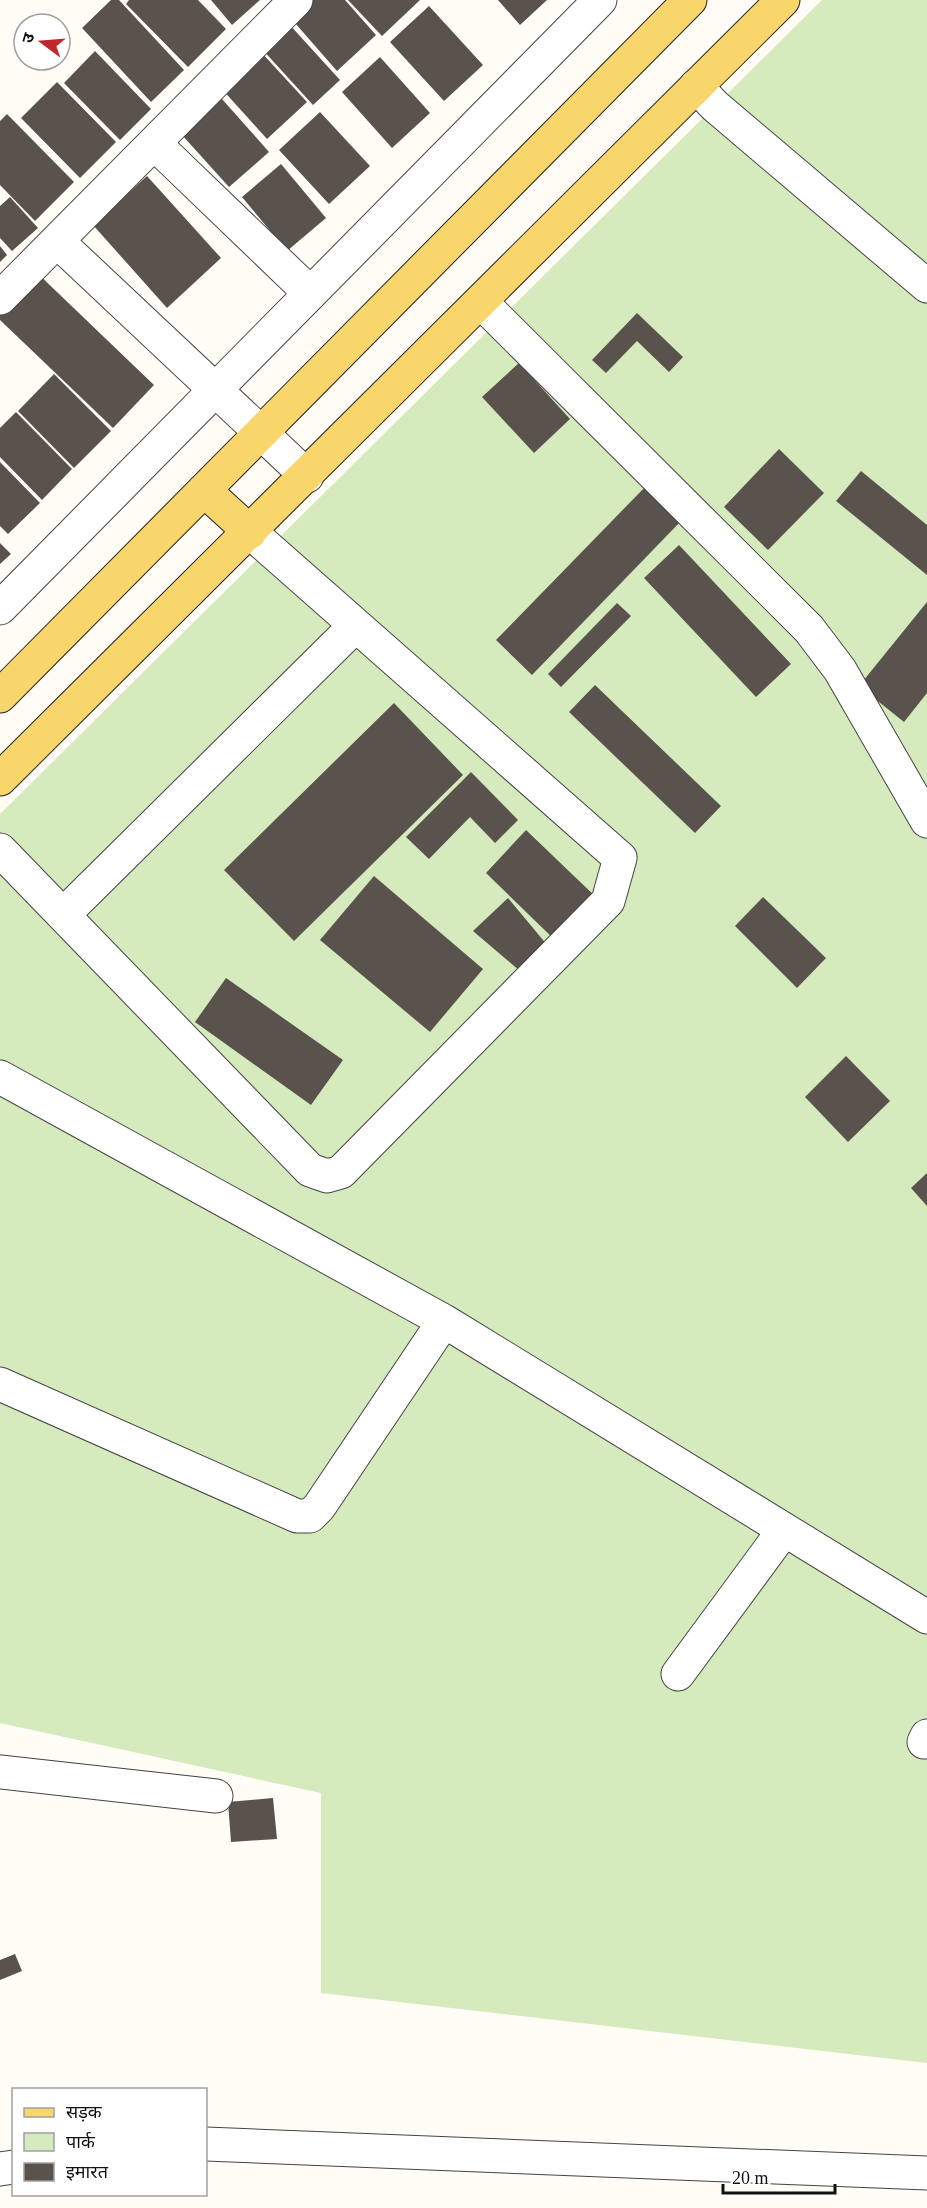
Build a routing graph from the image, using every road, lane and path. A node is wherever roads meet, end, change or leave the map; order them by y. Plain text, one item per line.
1 (296, 0) edge
2 (599, 0) edge
3 (690, 0) edge
4 (783, 0) edge
5 (696, 87) junction
6 (154, 143) junction
7 (57, 241) junction
8 (927, 286) edge
9 (310, 294) junction
10 (0, 298) edge
11 (481, 302) junction
12 (214, 391) junction
13 (261, 434) junction
14 (307, 476) junction
15 (204, 490) junction
16 (250, 532) junction
17 (0, 608) edge
18 (355, 626) junction
19 (0, 696) edge
20 (0, 779) edge
21 (927, 822) edge
22 (0, 850) edge
23 (63, 915) junction
24 (0, 1077) edge
25 (444, 1321) junction
26 (0, 1384) edge
27 (784, 1530) junction
28 (927, 1617) edge
29 (678, 1674) dead end
30 (0, 1772) edge
31 (216, 1796) dead end
32 (207, 2144) edge
33 (927, 2173) edge

1 - 6 street
2 - 9 street
3 - 13 main road
4 - 5 main road
5 - 8 street
5 - 11 main road
6 - 7 street
6 - 9 street
7 - 10 street
7 - 12 street
9 - 12 street
11 - 14 main road
11 - 21 street
12 - 13 street
12 - 17 street
13 - 14 street
13 - 15 main road
14 - 16 main road
15 - 16 main road
15 - 19 main road
16 - 18 street
16 - 20 main road
18 - 23 street
18 - 23 street
22 - 23 street
24 - 25 street
25 - 26 street
25 - 27 street
27 - 28 street
27 - 29 street
30 - 31 street
32 - 33 street

